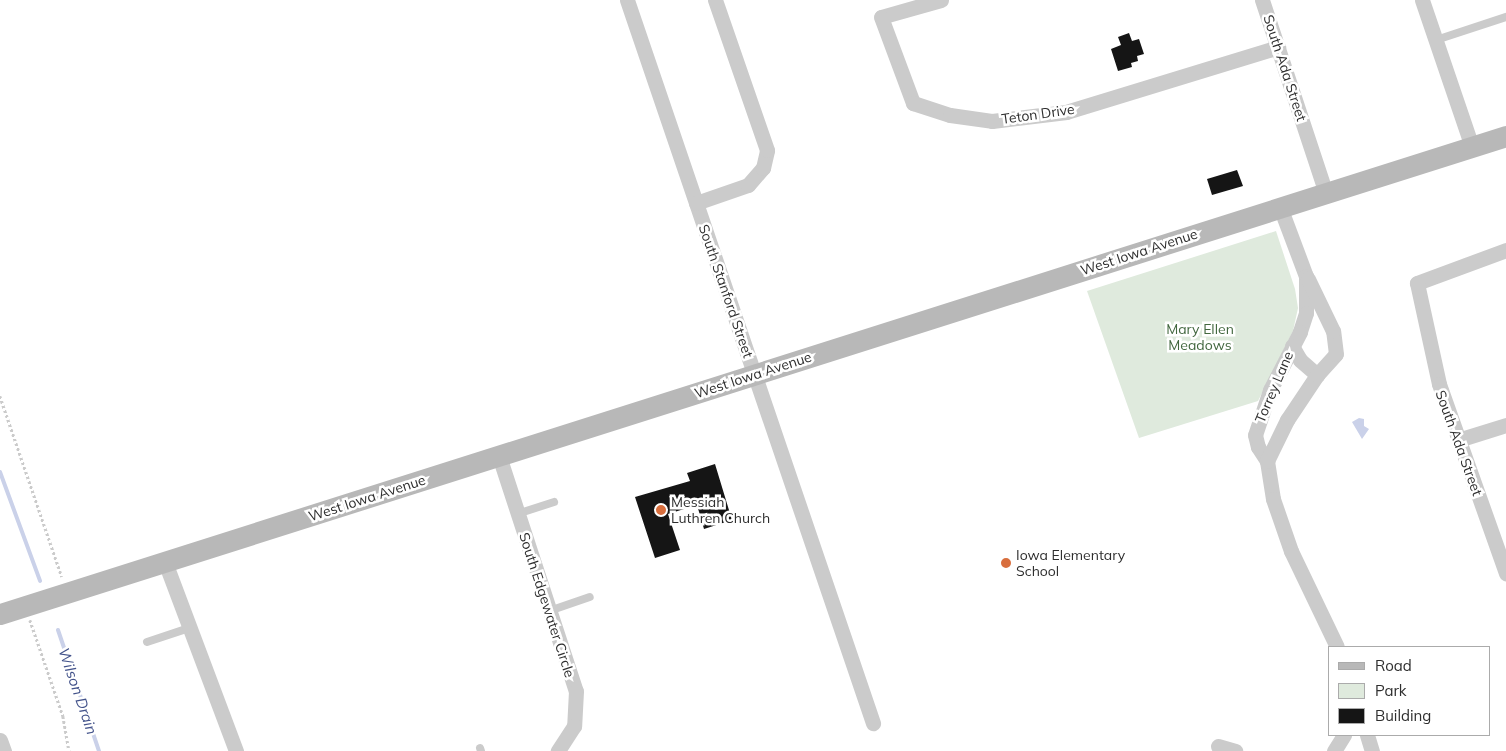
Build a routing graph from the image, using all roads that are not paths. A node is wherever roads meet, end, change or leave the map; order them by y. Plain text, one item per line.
1 (627, 0) edge
2 (715, 0) edge
3 (940, 0) edge
4 (1262, 0) edge
5 (1422, 0) edge
6 (1506, 17) edge
7 (1436, 40) junction
8 (1278, 47) junction
9 (1506, 136) edge
10 (1472, 147) junction
11 (1326, 193) junction
12 (696, 203) junction
13 (1280, 208) junction
14 (1506, 250) edge
15 (1306, 276) junction
16 (1292, 346) junction
17 (755, 374) junction
18 (1317, 375) junction
19 (1506, 425) edge
20 (1458, 440) junction
21 (498, 456) junction
22 (1267, 460) junction
23 (554, 502) dead end
24 (517, 514) junction
25 (165, 562) junction
26 (1506, 573) edge
27 (590, 597) dead end
28 (549, 612) junction
29 (0, 614) edge
30 (189, 628) junction
31 (147, 642) dead end
32 (1337, 646) edge
33 (873, 724) dead end
34 (1343, 736) edge
35 (1366, 736) edge
36 (0, 740) edge
37 (1218, 746) dead end
38 (4, 751) edge
39 (236, 751) edge
40 (558, 751) edge
41 (1235, 751) edge
42 (1334, 751) edge
43 (1372, 751) edge

1 - 12 street, South Stanford Street
2 - 12 street
3 - 8 street, Teton Drive
4 - 8 street, South Ada Street
5 - 7 street
6 - 7 lane
7 - 10 street
8 - 11 street, South Ada Street
9 - 10 street, West Iowa Avenue
10 - 11 street, West Iowa Avenue
11 - 13 street, West Iowa Avenue
12 - 17 street, South Stanford Street
13 - 15 street, Torrey Lane
13 - 17 street, West Iowa Avenue
14 - 20 street, South Ada Street
15 - 16 street, Torrey Lane
15 - 18 street
16 - 18 street
16 - 22 street, Torrey Lane
17 - 21 street, West Iowa Avenue
17 - 33 street, South Stanford Street
18 - 22 street
19 - 20 street
20 - 26 street, South Ada Street
21 - 24 street, South Edgewater Circle
21 - 25 street, West Iowa Avenue
22 - 32 street, Torrey Lane
23 - 24 lane
24 - 28 street, South Edgewater Circle
25 - 29 street, West Iowa Avenue
25 - 30 street
27 - 28 lane
28 - 40 street, South Edgewater Circle
30 - 31 lane
30 - 39 street
34 - 42 street
35 - 43 street
36 - 38 street
37 - 41 street

